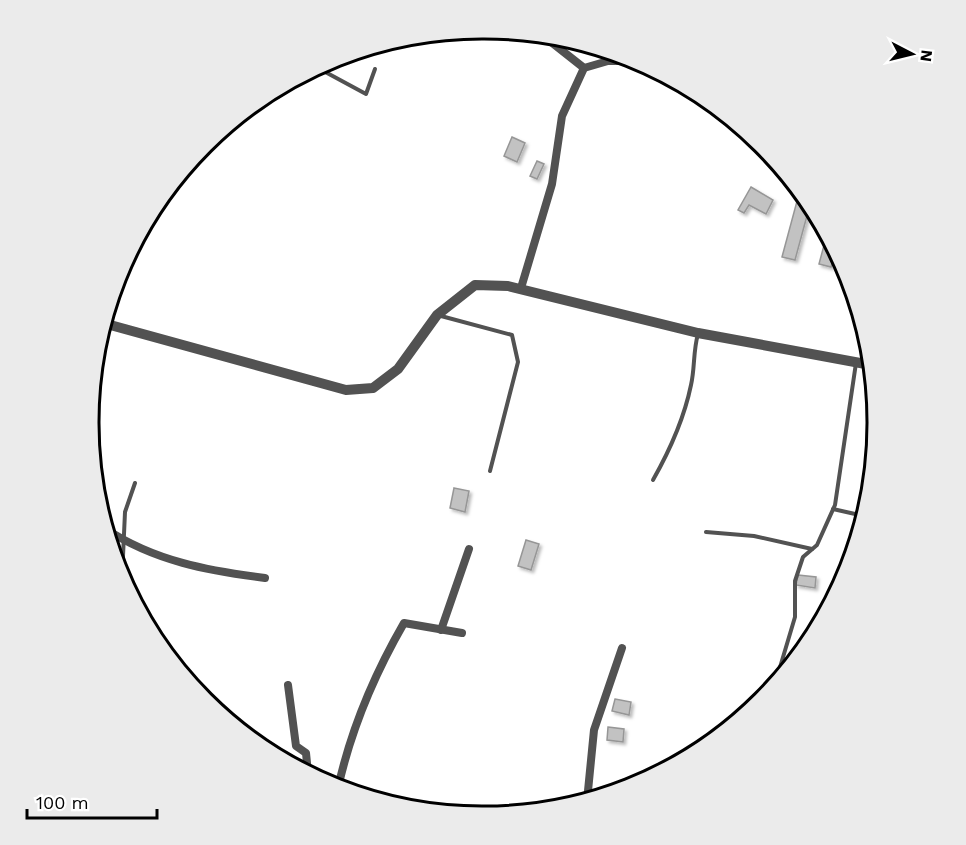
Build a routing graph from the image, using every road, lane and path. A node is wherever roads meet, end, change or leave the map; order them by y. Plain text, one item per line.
1 (556, 46) edge
2 (611, 61) edge
3 (584, 68) junction
4 (375, 69) dead end
5 (326, 73) edge
6 (521, 288) junction
7 (437, 315) junction
8 (112, 325) edge
9 (698, 333) junction
10 (856, 362) junction
11 (862, 363) edge
12 (490, 471) dead end
13 (653, 480) dead end
14 (135, 483) dead end
15 (833, 509) junction
16 (855, 514) edge
17 (706, 532) dead end
18 (117, 537) edge
19 (125, 542) junction
20 (469, 549) dead end
21 (813, 549) junction
22 (124, 556) edge
23 (265, 578) dead end
24 (441, 630) junction
25 (462, 633) dead end
26 (622, 648) dead end
27 (782, 661) edge
28 (288, 685) dead end
29 (307, 763) edge
30 (341, 779) edge
31 (588, 791) edge

1 - 3 street
2 - 3 street
3 - 6 street
4 - 5 lane
6 - 7 street
6 - 9 street
7 - 8 street
7 - 12 lane
9 - 10 street
9 - 13 lane
10 - 11 street
10 - 15 lane
14 - 19 lane
15 - 16 lane
15 - 21 lane
17 - 21 lane
18 - 19 street
19 - 22 lane
19 - 23 street
20 - 24 street
21 - 27 lane
24 - 25 street
24 - 30 street
26 - 31 street
28 - 29 street

